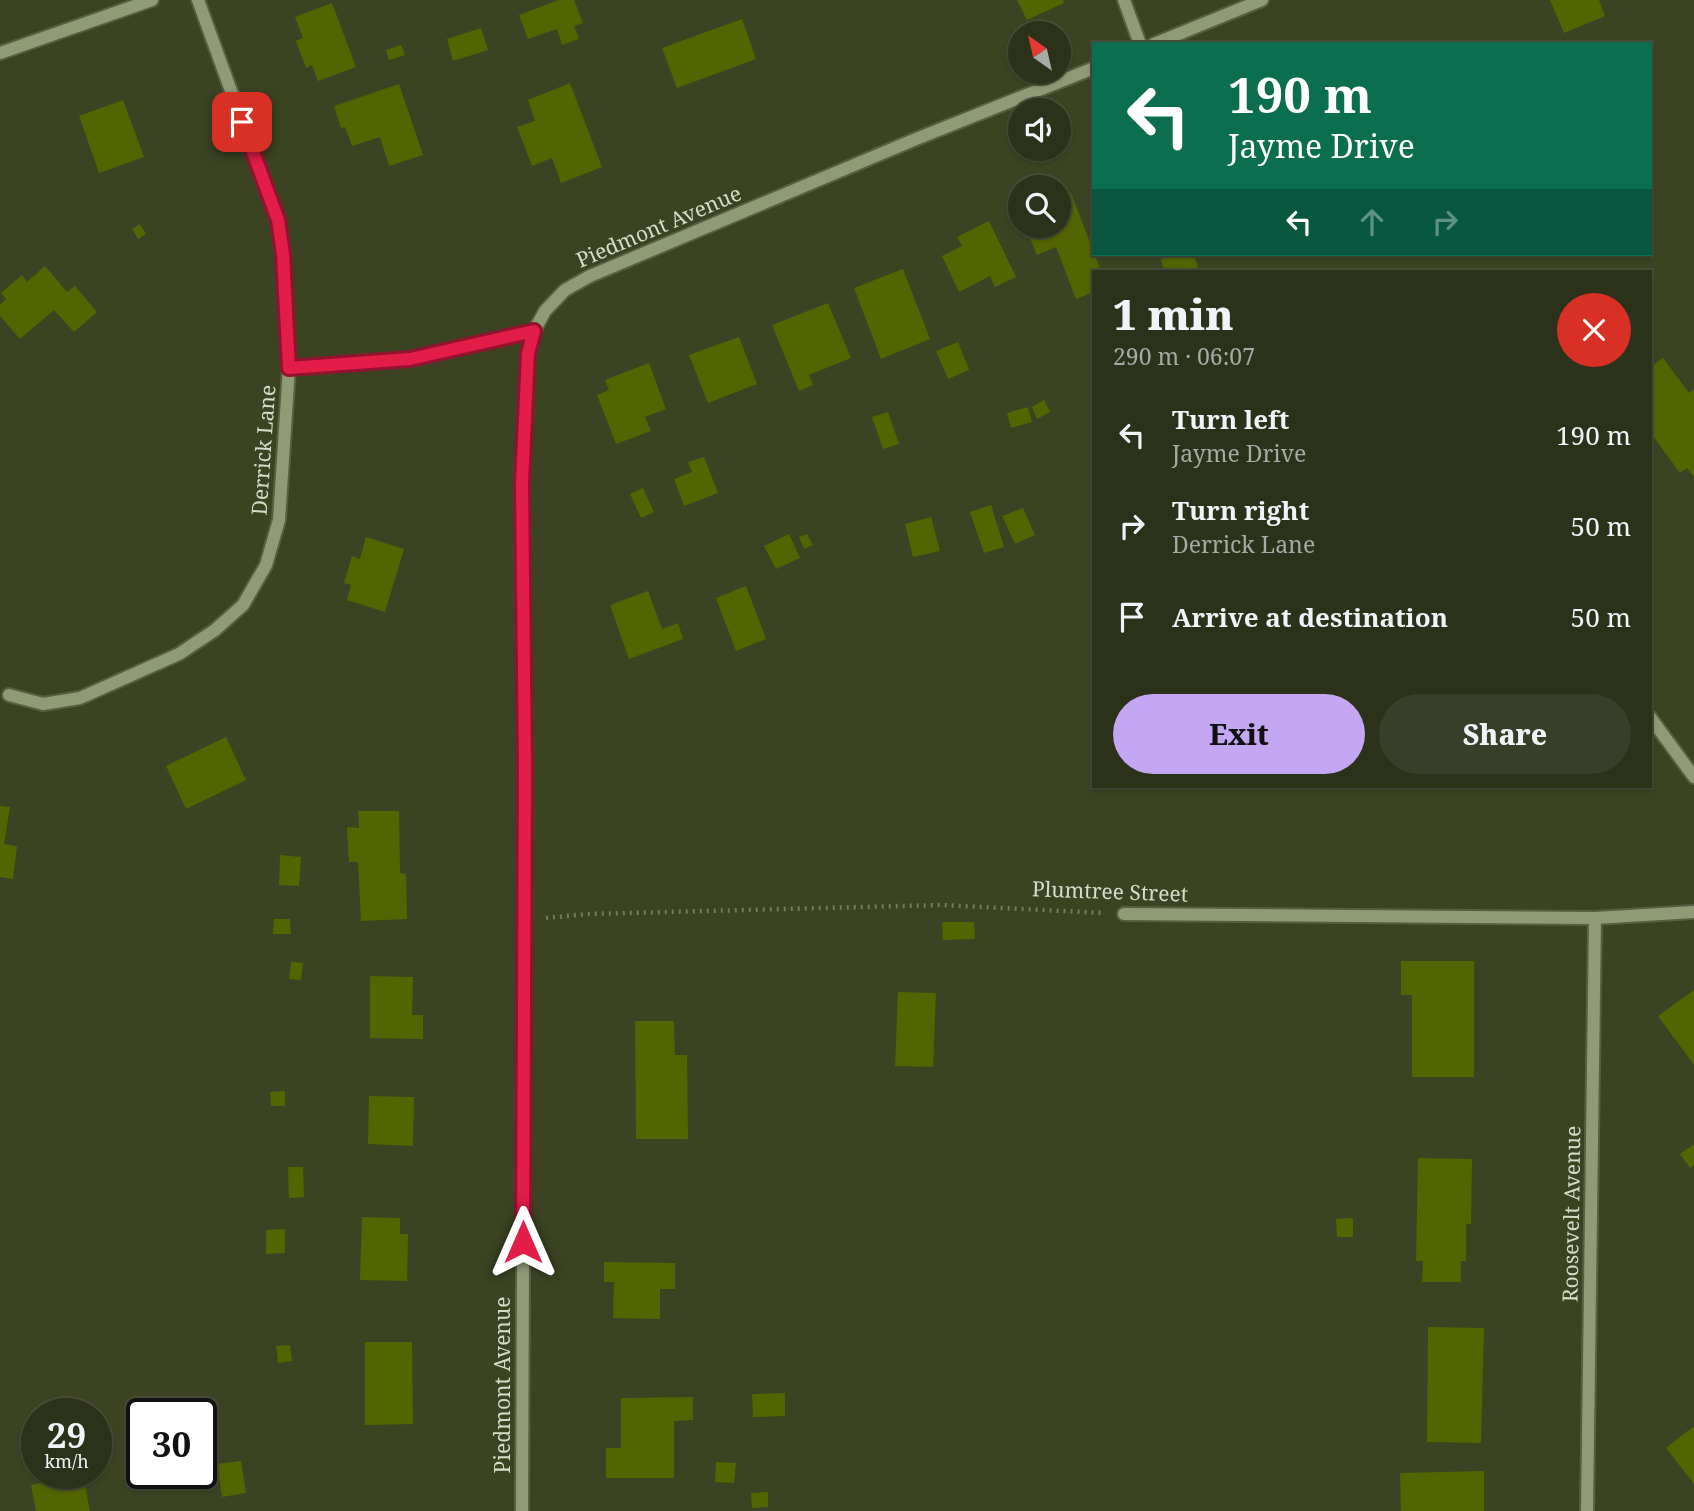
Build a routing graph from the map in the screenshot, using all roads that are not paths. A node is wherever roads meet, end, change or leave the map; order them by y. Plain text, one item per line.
1 (152, 0) edge
2 (198, 0) edge
3 (1124, 0) edge
4 (1262, 0) edge
5 (1139, 42) edge
6 (1159, 42) edge
7 (0, 53) edge
8 (1092, 69) edge
9 (534, 331) junction
10 (289, 368) junction
11 (9, 695) dead end
12 (1652, 720) edge
13 (1694, 777) edge
14 (1694, 912) edge
15 (1124, 914) road end
16 (1595, 918) junction
17 (522, 1511) edge
18 (1587, 1511) edge

1 - 7 street
2 - 10 street, Derrick Lane
3 - 5 street
4 - 6 street
8 - 9 street, Piedmont Avenue
9 - 10 street
9 - 17 street, Piedmont Avenue
10 - 11 street, Derrick Lane
12 - 13 street
14 - 16 street, Plumtree Street
15 - 16 street, Plumtree Street
16 - 18 street, Roosevelt Avenue

